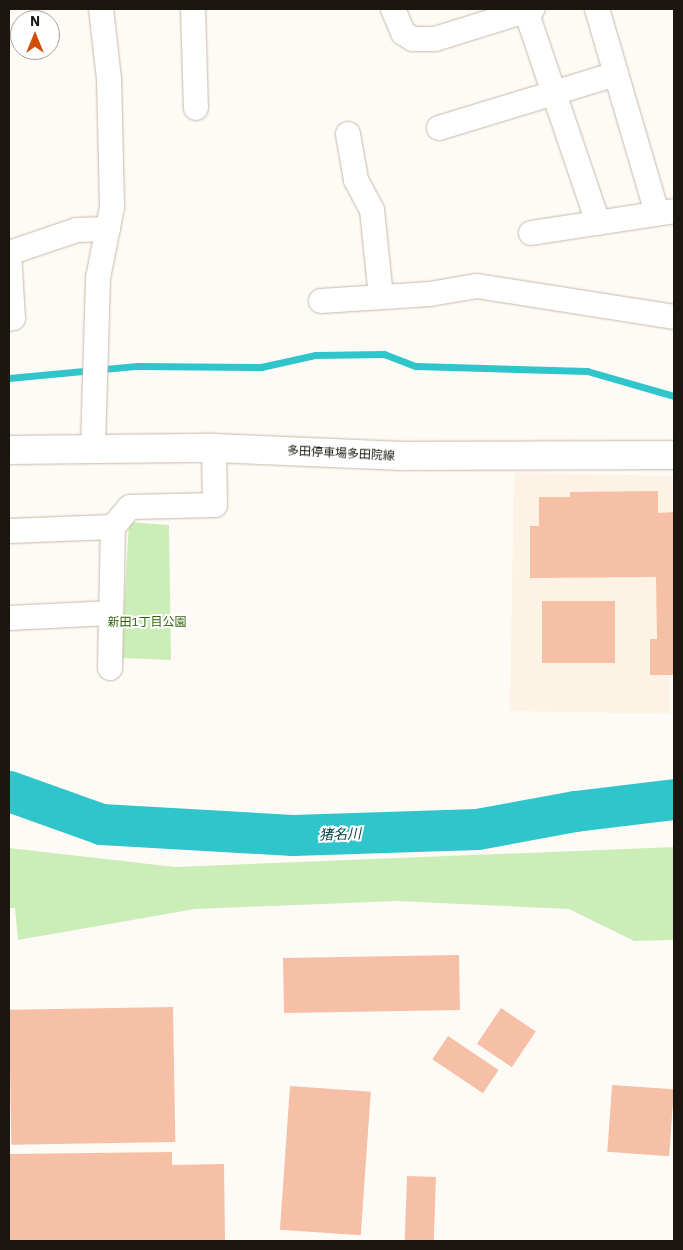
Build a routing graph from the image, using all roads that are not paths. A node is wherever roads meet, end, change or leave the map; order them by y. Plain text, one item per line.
1 (101, 9) edge
2 (193, 9) edge
3 (393, 9) edge
4 (597, 9) edge
5 (529, 10) edge
6 (616, 74) junction
7 (554, 93) junction
8 (196, 108) dead end
9 (439, 128) dead end
10 (348, 134) dead end
11 (666, 212) edge
12 (598, 223) junction
13 (108, 228) junction
14 (531, 233) dead end
15 (9, 253) edge
16 (381, 297) junction
17 (321, 301) dead end
18 (674, 317) edge
19 (9, 319) edge
20 (93, 447) junction
21 (214, 448) junction
22 (9, 450) edge
23 (674, 455) edge
24 (113, 527) junction
25 (9, 531) edge
26 (111, 612) junction
27 (9, 618) edge
28 (110, 668) dead end

1 - 13 street
2 - 8 street
3 - 5 street
4 - 6 street
5 - 7 street
6 - 7 street
6 - 11 street
7 - 9 street
7 - 12 street
10 - 16 street
11 - 12 street
12 - 14 street
13 - 15 street
13 - 20 street
15 - 19 street
16 - 17 street
16 - 18 street
20 - 21 main road, 多田停車場多田院線
20 - 22 main road, 多田停車場多田院線
21 - 23 main road, 多田停車場多田院線
21 - 24 street
24 - 25 street
24 - 26 street
26 - 27 street
26 - 28 street

